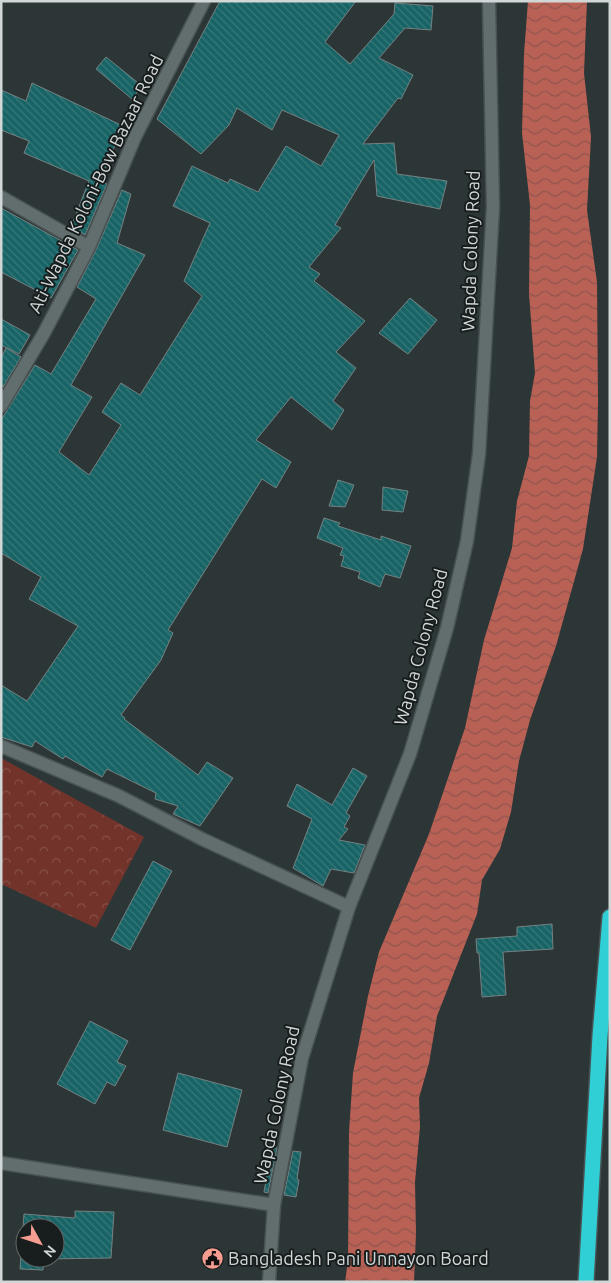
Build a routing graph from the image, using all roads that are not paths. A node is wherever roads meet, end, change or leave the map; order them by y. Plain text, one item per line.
1 (204, 1) edge
2 (489, 1) edge
3 (1, 197) edge
4 (89, 248) junction
5 (3, 398) edge
6 (1, 746) edge
7 (349, 907) junction
8 (610, 917) edge
9 (1, 1163) edge
10 (274, 1205) junction
11 (269, 1282) edge
12 (586, 1282) edge

1 - 4 street, Ati-Wapda Koloni-Bow Bazaar Road
2 - 7 street, Wapda Colony Road
3 - 4 street
4 - 5 street, Ati-Wapda Koloni-Bow Bazaar Road
6 - 7 street
7 - 10 street, Wapda Colony Road
8 - 12 highway
9 - 10 street
10 - 11 street, Wapda Colony Road

